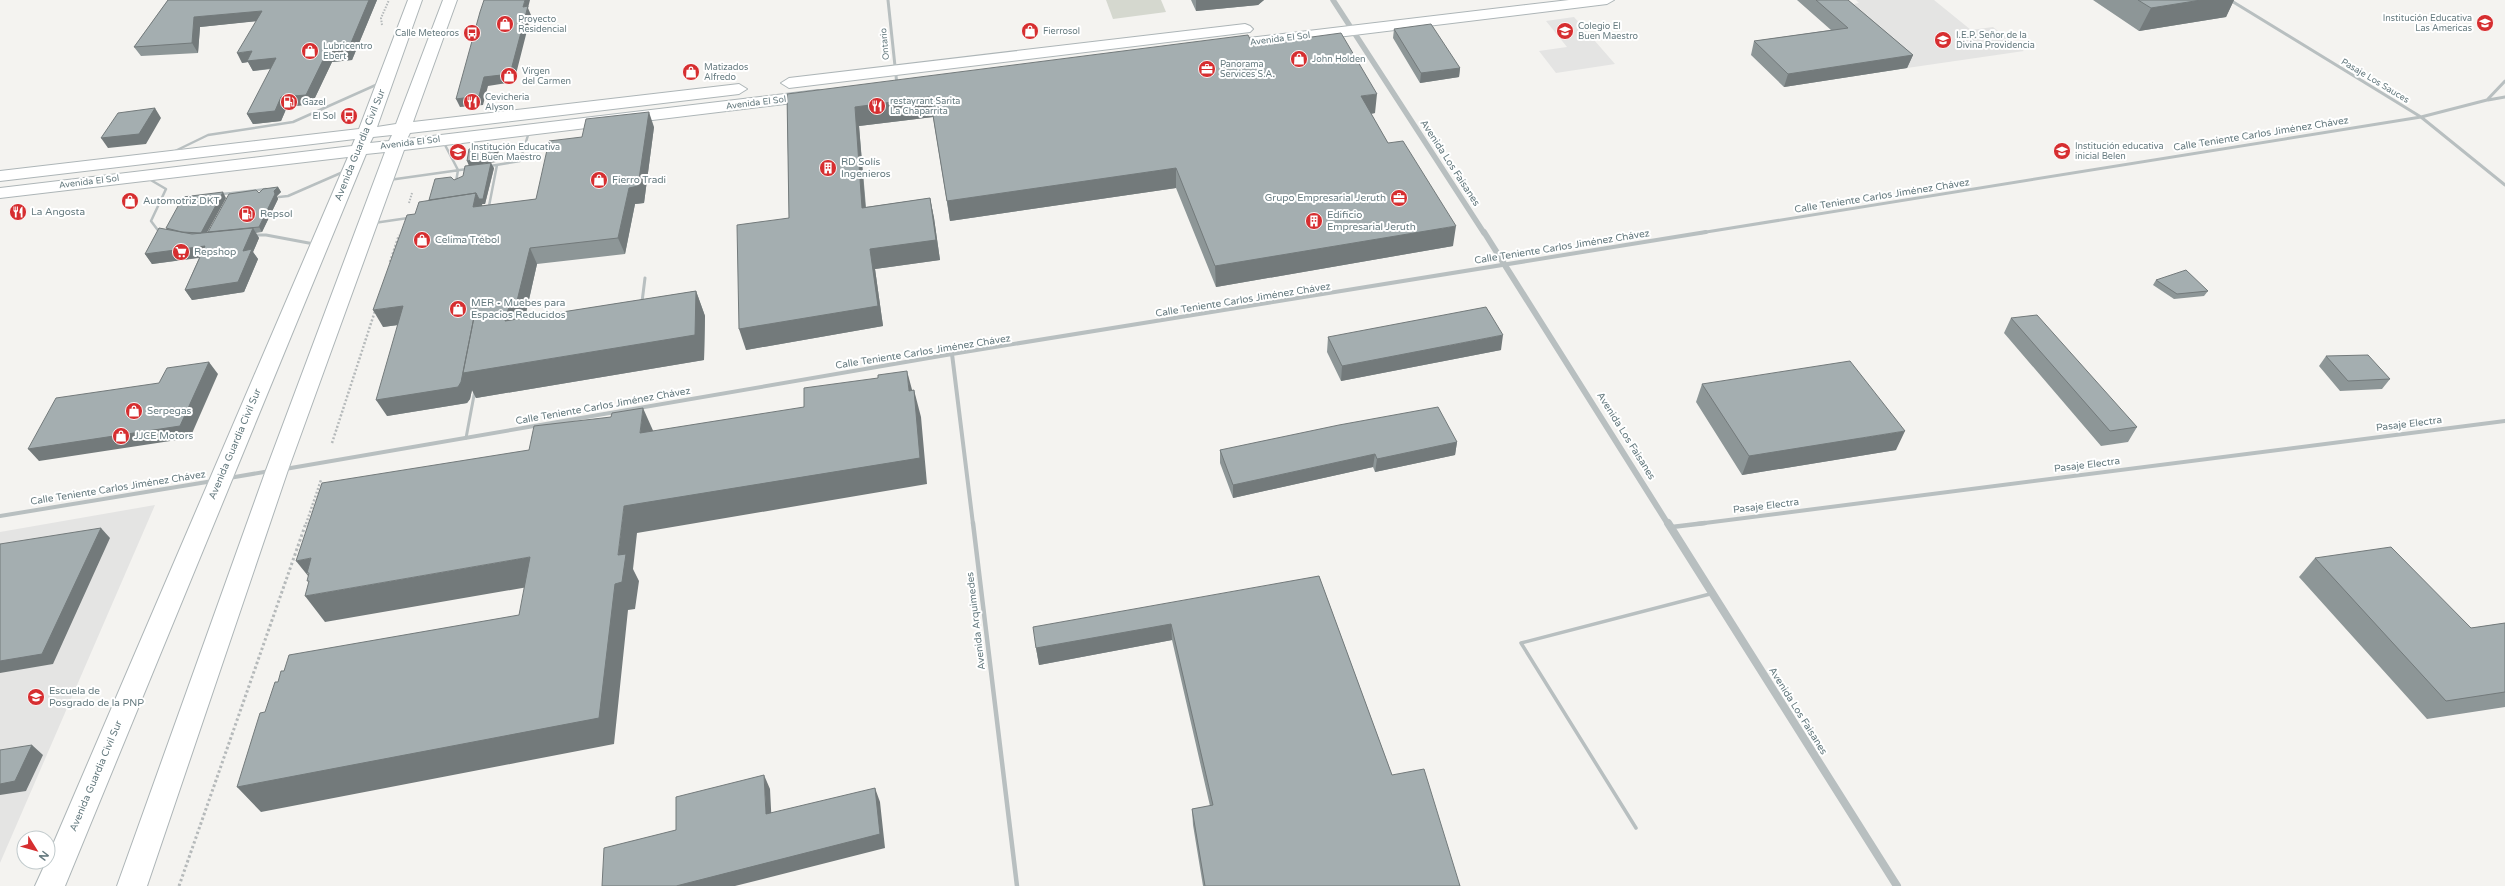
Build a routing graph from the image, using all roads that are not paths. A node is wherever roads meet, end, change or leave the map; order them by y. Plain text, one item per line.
1 (415, 0) edge
2 (450, 0) edge
3 (888, 0) edge
4 (1333, 0) edge
5 (1484, 0) edge
6 (1607, 0) edge
7 (2230, 0) edge
8 (1439, 5) dead end
9 (1364, 14) dead end
10 (1347, 23) junction
11 (896, 79) junction
12 (386, 81) junction
13 (2505, 81) edge
14 (2505, 97) edge
15 (2488, 100) junction
16 (562, 109) junction
17 (2421, 117) junction
18 (556, 126) junction
19 (530, 129) junction
20 (401, 136) junction
21 (443, 139) junction
22 (358, 150) junction
23 (162, 157) junction
24 (497, 165) junction
25 (489, 166) edge
26 (473, 168) edge
27 (458, 170) junction
28 (0, 176) edge
29 (142, 176) junction
30 (385, 180) junction
31 (456, 182) edge
32 (2505, 185) edge
33 (0, 193) edge
34 (232, 193) junction
35 (216, 195) edge
36 (262, 195) edge
37 (193, 197) edge
38 (279, 197) dead end
39 (162, 200) junction
40 (228, 200) edge
41 (482, 207) edge
42 (411, 217) edge
43 (368, 224) junction
44 (163, 236) edge
45 (248, 236) edge
46 (320, 246) junction
47 (1505, 265) junction
48 (645, 278) dead end
49 (641, 310) edge
50 (952, 354) junction
51 (476, 383) edge
52 (2505, 421) edge
53 (466, 438) junction
54 (278, 470) junction
55 (219, 480) junction
56 (0, 516) edge
57 (1672, 527) junction
58 (1712, 594) junction
59 (1636, 828) dead end
60 (50, 886) edge
61 (132, 886) edge
62 (1017, 886) edge
63 (1896, 886) edge

1 - 12 main road, Avenida Guardia Civil Sur
2 - 20 main road
3 - 11 street, Ontario
4 - 10 street, Avenida Los Faisanes
5 - 8 main road
6 - 10 main road, Avenida El Sol
7 - 17 street, Pasaje Los Sauces
9 - 10 main road, Avenida El Sol
10 - 11 main road, Avenida El Sol
10 - 47 street, Avenida Los Faisanes
11 - 16 main road, Avenida El Sol
11 - 18 main road, Avenida El Sol
12 - 22 main road, Avenida Guardia Civil Sur
12 - 23 lane
13 - 15 street
14 - 15 street, Calle Teniente Carlos Jiménez Chávez
15 - 17 street, Calle Teniente Carlos Jiménez Chávez
16 - 18 main road
16 - 20 main road, Avenida El Sol
17 - 32 street, Pasaje Los Sauces
17 - 47 street, Calle Teniente Carlos Jiménez Chávez
18 - 19 main road, Avenida El Sol
19 - 21 main road, Avenida El Sol
19 - 24 lane
20 - 21 main road, Avenida El Sol
20 - 22 main road, Avenida El Sol
20 - 30 main road
21 - 27 lane
22 - 23 main road, Avenida El Sol
22 - 29 main road, Avenida El Sol
22 - 38 lane
22 - 46 main road, Avenida Guardia Civil Sur
23 - 28 main road, Avenida El Sol
24 - 25 lane
24 - 41 lane
26 - 27 lane
27 - 30 lane
27 - 31 lane
29 - 33 main road, Avenida El Sol
29 - 39 lane
30 - 43 main road
34 - 35 lane
34 - 36 lane
34 - 40 lane
37 - 39 lane
39 - 44 lane
42 - 43 lane
43 - 54 main road
45 - 46 lane
46 - 55 main road, Avenida Guardia Civil Sur
47 - 50 street, Calle Teniente Carlos Jiménez Chávez
47 - 57 street, Avenida Los Faisanes
48 - 49 lane
50 - 53 street, Calle Teniente Carlos Jiménez Chávez
50 - 62 street, Avenida Arquimedes
51 - 53 lane
52 - 57 street, Pasaje Electra
53 - 54 street, Calle Teniente Carlos Jiménez Chávez
54 - 55 street, Calle Teniente Carlos Jiménez Chávez
54 - 61 main road
55 - 56 street, Calle Teniente Carlos Jiménez Chávez
55 - 60 main road, Avenida Guardia Civil Sur
57 - 58 street, Avenida Los Faisanes
58 - 59 lane
58 - 63 street, Avenida Los Faisanes

